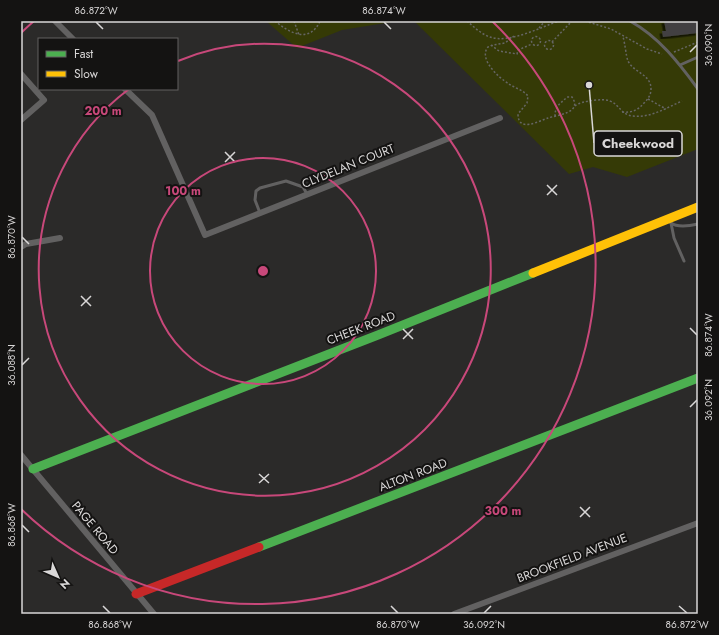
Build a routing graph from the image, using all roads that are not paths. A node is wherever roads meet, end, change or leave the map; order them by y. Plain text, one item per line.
1 (54, 21) edge
2 (630, 21) edge
3 (72, 38) edge
4 (698, 57) edge
5 (680, 65) junction
6 (21, 74) edge
7 (698, 89) edge
8 (126, 90) edge
9 (500, 118) dead end
10 (21, 120) edge
11 (307, 194) junction
12 (698, 207) edge
13 (260, 213) junction
14 (669, 221) junction
15 (698, 224) edge
16 (60, 238) dead end
17 (21, 247) edge
18 (684, 261) dead end
19 (698, 378) edge
20 (21, 455) edge
21 (33, 469) junction
22 (698, 523) edge
23 (136, 594) junction
24 (154, 614) edge
25 (454, 614) edge

1 - 3 street
2 - 5 lane
4 - 5 lane
5 - 7 lane
6 - 10 street
8 - 13 street, CLYDELAN COURT
9 - 11 street, CLYDELAN COURT
11 - 13 street, CLYDELAN COURT
11 - 13 lane
12 - 14 street, CHEEK ROAD
14 - 15 lane
14 - 18 lane
14 - 21 street, CHEEK ROAD
16 - 17 street
19 - 23 street, ALTON ROAD
20 - 21 street, PAGE ROAD
21 - 23 street, PAGE ROAD
22 - 25 street, BROOKFIELD AVENUE
23 - 24 street, PAGE ROAD

